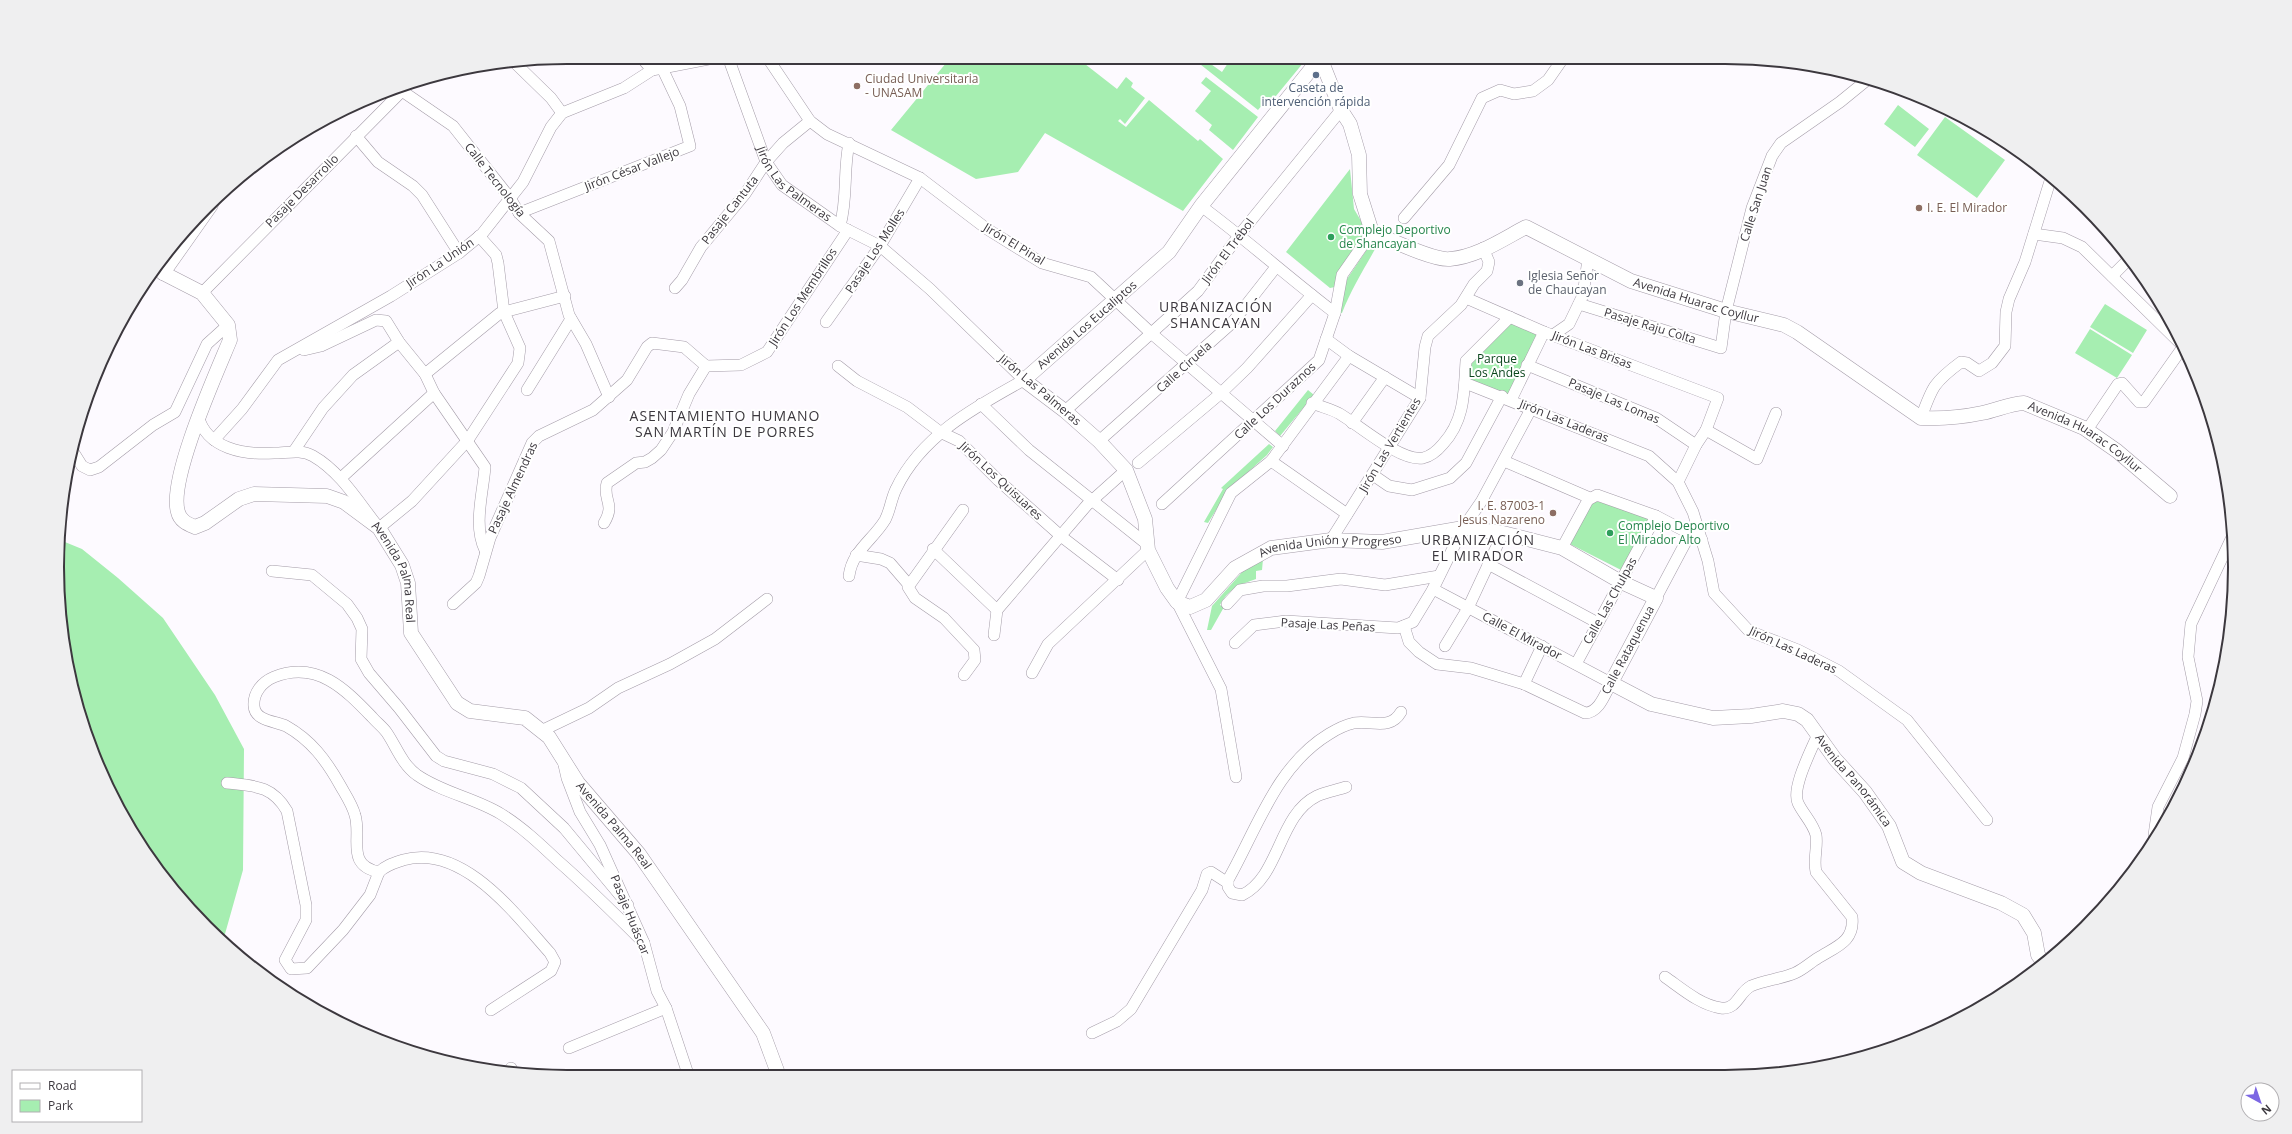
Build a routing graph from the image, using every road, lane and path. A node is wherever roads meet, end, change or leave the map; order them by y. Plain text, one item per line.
1 (650, 64) edge
2 (683, 64) edge
3 (731, 64) edge
4 (772, 64) edge
5 (1315, 64) edge
6 (1322, 64) edge
7 (1559, 64) edge
8 (519, 66) edge
9 (657, 69) junction
10 (1863, 83) edge
11 (403, 92) edge
12 (400, 93) edge
13 (1341, 110) junction
14 (562, 113) junction
15 (810, 121) junction
16 (356, 136) junction
17 (849, 143) junction
18 (766, 162) junction
19 (920, 178) junction
20 (2049, 183) edge
21 (510, 198) junction
22 (1201, 206) junction
23 (519, 213) junction
24 (1404, 218) dead end
25 (844, 228) junction
26 (1372, 232) junction
27 (1240, 234) junction
28 (2034, 234) junction
29 (479, 236) junction
30 (880, 246) junction
31 (1483, 248) junction
32 (459, 253) junction
33 (1588, 259) junction
34 (2125, 262) edge
35 (1276, 267) junction
36 (161, 271) edge
37 (2112, 276) junction
38 (675, 288) dead end
39 (202, 293) junction
40 (1312, 295) junction
41 (565, 296) junction
42 (1466, 298) junction
43 (1116, 300) junction
44 (1579, 304) junction
45 (1726, 311) junction
46 (504, 312) junction
47 (1335, 313) junction
48 (1510, 316) junction
49 (571, 319) junction
50 (826, 322) dead end
51 (228, 324) junction
52 (1151, 333) junction
53 (1548, 333) junction
54 (2170, 333) edge
55 (1326, 339) junction
56 (399, 342) junction
57 (1721, 348) joint
58 (291, 352) junction
59 (2179, 352) edge
60 (1348, 356) junction
61 (1187, 365) junction
62 (1527, 365) junction
63 (706, 366) junction
64 (838, 366) dead end
65 (425, 374) junction
66 (1385, 377) junction
67 (1024, 380) junction
68 (1465, 383) junction
69 (527, 390) dead end
70 (434, 393) junction
71 (1220, 394) junction
72 (609, 397) junction
73 (1420, 398) junction
74 (1506, 398) junction
75 (1312, 403) junction
76 (981, 404) junction
77 (1531, 409) junction
78 (1065, 411) junction
79 (1776, 413) dead end
80 (198, 416) junction
81 (1921, 418) junction
82 (1253, 422) junction
83 (1352, 423) junction
84 (2084, 428) junction
85 (1706, 430) junction
86 (940, 432) junction
87 (214, 440) junction
88 (468, 440) junction
89 (1099, 441) junction
90 (1696, 445) junction
91 (1283, 446) junction
92 (1391, 447) junction
93 (294, 451) junction
94 (77, 457) edge
95 (1271, 461) junction
96 (1504, 461) junction
97 (1132, 466) junction
98 (1373, 475) junction
99 (341, 478) junction
100 (1678, 482) junction
101 (2170, 496) dead end
102 (1590, 498) junction
103 (1092, 500) junction
104 (1162, 504) dead end
105 (963, 510) dead end
106 (1347, 514) junction
107 (1656, 516) junction
108 (604, 523) dead end
109 (379, 528) junction
110 (1463, 528) junction
111 (1503, 533) junction
112 (1690, 534) junction
113 (1062, 537) junction
114 (1331, 540) junction
115 (1702, 540) junction
116 (2227, 547) edge
117 (1148, 548) junction
118 (1562, 548) junction
119 (934, 549) junction
120 (486, 550) junction
121 (856, 555) junction
122 (1488, 564) junction
123 (272, 571) dead end
124 (849, 576) dead end
125 (1439, 576) junction
126 (1118, 580) junction
127 (1621, 582) junction
128 (909, 585) junction
129 (1433, 589) junction
130 (1656, 598) junction
131 (767, 599) dead end
132 (1177, 602) junction
133 (454, 604) dead end
134 (1227, 604) dead end
135 (1468, 608) junction
136 (998, 610) junction
137 (1598, 623) junction
138 (1404, 626) junction
139 (994, 635) dead end
140 (1235, 643) dead end
141 (1444, 646) dead end
142 (1542, 646) junction
143 (1576, 664) junction
144 (1032, 673) dead end
145 (964, 675) dead end
146 (1611, 683) junction
147 (1524, 684) junction
148 (1401, 712) dead end
149 (541, 730) junction
150 (1818, 734) junction
151 (563, 758) junction
152 (1236, 777) dead end
153 (227, 783) dead end
154 (1346, 787) dead end
155 (1987, 820) dead end
156 (2155, 827) edge
157 (379, 872) junction
158 (1228, 883) junction
159 (628, 904) junction
160 (644, 943) junction
161 (2040, 958) edge
162 (1665, 977) dead end
163 (666, 1008) junction
164 (491, 1010) dead end
165 (1092, 1033) dead end
166 (569, 1048) dead end
167 (687, 1070) edge
168 (777, 1070) edge

1 - 9 street, Jirón César Vallejo
2 - 9 street
3 - 18 street, Jirón Las Palmeras
4 - 15 street, Jirón El Pinal
5 - 22 main road, Avenida Los Eucaliptos
6 - 13 main road
7 - 24 street
8 - 14 street
9 - 14 street
9 - 23 street, Jirón César Vallejo
10 - 45 street, Calle San Juan
11 - 21 street, Calle Tecnología
12 - 16 street, Pasaje Desarrollo
13 - 26 main road
13 - 27 street, Jirón El Trébol
14 - 21 street, Jirón La Unión
15 - 17 street, Jirón El Pinal
15 - 18 street, Pasaje Cantuta
16 - 32 street
16 - 39 street, Pasaje Desarrollo
17 - 19 street, Jirón El Pinal
17 - 25 street, Jirón Los Membrillos
18 - 25 street, Jirón Las Palmeras
18 - 38 street, Pasaje Cantuta
19 - 30 street, Pasaje Los Molles
19 - 43 street, Jirón El Pinal
20 - 28 street
21 - 23 street, Calle Tecnología
21 - 29 street, Jirón La Unión
22 - 27 street
22 - 43 main road, Avenida Los Eucaliptos
23 - 41 street, Calle Tecnología
25 - 30 street, Jirón Las Palmeras
25 - 63 street, Jirón Los Membrillos
26 - 31 main road, Avenida Huarac Coyllur
26 - 47 street, Calle Los Duraznos
27 - 35 street
27 - 52 street, Jirón El Trébol
28 - 37 street
28 - 81 street
29 - 32 street, Jirón La Unión
29 - 46 street
30 - 50 street, Pasaje Los Molles
30 - 67 street, Jirón Las Palmeras
31 - 33 main road, Avenida Huarac Coyllur
31 - 42 street, Jirón Las Vertientes
32 - 58 street, Jirón La Unión
33 - 44 street
33 - 45 main road, Avenida Huarac Coyllur
34 - 37 street
35 - 40 street
35 - 61 street, Calle Ciruela
36 - 39 main road
37 - 54 street
39 - 51 main road
40 - 47 street
40 - 71 street
41 - 46 street
41 - 49 street, Calle Tecnología
42 - 48 street, Jirón Las Brisas
42 - 73 street, Jirón Las Vertientes
43 - 52 street, Jirón El Pinal
43 - 67 main road, Avenida Los Eucaliptos
44 - 53 street
44 - 57 street, Pasaje Raju Colta
45 - 57 street, Calle San Juan
45 - 81 main road, Avenida Huarac Coyllur
46 - 65 street
46 - 88 street
47 - 55 street, Calle Los Duraznos
48 - 53 street, Jirón Las Brisas
48 - 68 street
49 - 69 street
49 - 72 street, Calle Tecnología
51 - 80 main road, Avenida Palma Real
51 - 94 street
52 - 61 street, Jirón El Pinal
52 - 78 street, Jirón El Trébol
53 - 62 street
53 - 85 street, Jirón Las Brisas
55 - 60 street
55 - 82 street, Calle Los Duraznos
56 - 58 street
56 - 65 street
56 - 93 street
58 - 87 street, Jirón La Unión
59 - 84 street
60 - 66 street
60 - 75 street
61 - 71 street, Jirón El Pinal
61 - 89 street, Calle Ciruela
62 - 74 street
62 - 90 street, Pasaje Las Lomas
63 - 72 street, Pasaje Almendras
63 - 108 street
64 - 86 street, Jirón Los Quisuares
65 - 70 street
66 - 73 street
66 - 83 street
67 - 76 street, Avenida Los Eucaliptos
67 - 78 main road, Jirón Las Palmeras
68 - 74 street, Jirón Las Laderas
68 - 92 street
70 - 88 street
70 - 99 street
71 - 82 street, Jirón El Pinal
71 - 97 street
72 - 120 street, Pasaje Almendras
73 - 92 street, Jirón Las Vertientes
74 - 77 street, Jirón Las Laderas
74 - 98 street
75 - 83 street
75 - 91 street
76 - 86 street, Avenida Los Eucaliptos
76 - 103 street
77 - 96 street
77 - 100 street, Jirón Las Laderas
78 - 89 main road, Jirón Las Palmeras
79 - 85 street
80 - 87 street
80 - 109 main road, Avenida Palma Real
81 - 84 main road, Avenida Huarac Coyllur
82 - 91 street, Jirón El Pinal
82 - 104 street, Calle Los Duraznos
83 - 92 street
84 - 101 main road, Avenida Huarac Coyllur
85 - 90 street
86 - 113 street, Jirón Los Quisuares
86 - 121 street, Avenida Los Eucaliptos
87 - 93 street
88 - 109 street
88 - 120 street
89 - 97 main road, Jirón Las Palmeras
90 - 100 street
91 - 95 street
92 - 98 street, Jirón Las Vertientes
93 - 99 street
95 - 106 street
95 - 132 street
96 - 102 street
96 - 110 street
97 - 103 street
97 - 117 main road, Jirón Las Palmeras
98 - 106 street, Jirón Las Vertientes
99 - 109 street
100 - 115 street, Jirón Las Laderas
102 - 107 street
102 - 118 street
103 - 113 street
103 - 117 street
105 - 119 street
106 - 114 street, Jirón Las Vertientes
107 - 112 street
107 - 127 street, Calle Las Chulpas
109 - 149 main road, Avenida Palma Real
110 - 111 main road, Avenida Unión y Progreso
110 - 114 main road, Avenida Unión y Progreso
110 - 125 street
111 - 118 main road, Avenida Unión y Progreso
111 - 122 street
112 - 115 street
112 - 130 street
113 - 126 street, Jirón Los Quisuares
113 - 136 street
114 - 132 main road, Avenida Unión y Progreso
115 - 155 street, Jirón Las Laderas
116 - 156 street
117 - 126 street
117 - 132 main road, Jirón Las Palmeras
118 - 127 main road, Avenida Unión y Progreso
119 - 128 street
119 - 136 street
120 - 133 street, Pasaje Almendras
121 - 124 street, Avenida Los Eucaliptos
121 - 128 street
122 - 135 street
122 - 137 street
123 - 159 street
125 - 129 street
125 - 134 street
126 - 144 street
127 - 130 main road, Avenida Unión y Progreso
127 - 137 street, Calle Las Chulpas
128 - 145 street
129 - 135 street, Calle El Mirador
129 - 138 street
130 - 146 main road, Calle Rataquenua
131 - 149 street
132 - 152 street, Jirón Las Palmeras
135 - 141 street
135 - 142 street, Calle El Mirador
136 - 139 street
137 - 143 street, Calle Las Chulpas
138 - 140 street, Pasaje Las Peñas
138 - 147 street
142 - 143 street, Calle El Mirador
142 - 147 street
143 - 146 street, Calle El Mirador
146 - 147 street, Calle Rataquenua
146 - 150 main road, Avenida Panorámica
148 - 158 street
149 - 151 main road, Avenida Palma Real
150 - 161 main road, Avenida Panorámica
150 - 162 street
151 - 159 street, Pasaje Huáscar
151 - 168 main road, Avenida Palma Real
153 - 157 street
154 - 158 street
157 - 160 street
157 - 164 street
158 - 165 street
159 - 160 street, Pasaje Huáscar
160 - 163 street, Pasaje Huáscar
163 - 166 street
163 - 167 street, Pasaje Huáscar

